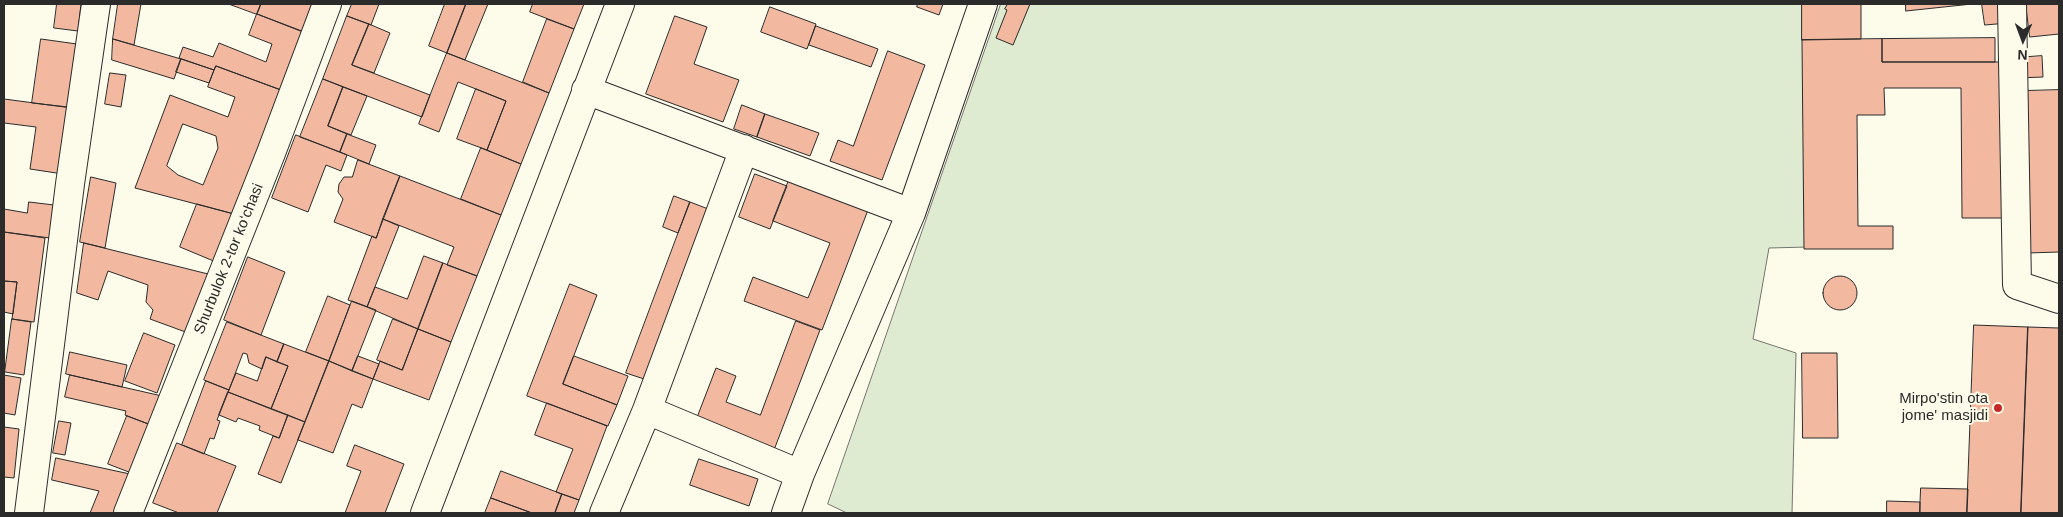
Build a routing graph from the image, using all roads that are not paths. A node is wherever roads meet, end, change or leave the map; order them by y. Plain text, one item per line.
1 (96, 4) edge
2 (327, 4) edge
3 (620, 4) edge
4 (982, 4) edge
5 (2012, 4) edge
6 (586, 90) junction
7 (744, 149) junction
8 (911, 213) junction
9 (2059, 299) edge
10 (647, 410) junction
11 (800, 474) junction
12 (30, 513) edge
13 (128, 513) edge
14 (425, 513) edge
15 (604, 513) edge
16 (786, 513) edge

1 - 12 street
2 - 13 street, Shurbulok 2-tor ko‘chasi
3 - 6 street
4 - 8 street
5 - 9 street
6 - 7 street
6 - 14 street
7 - 8 street
7 - 10 street
8 - 11 street
10 - 11 street
10 - 15 street
11 - 16 street

